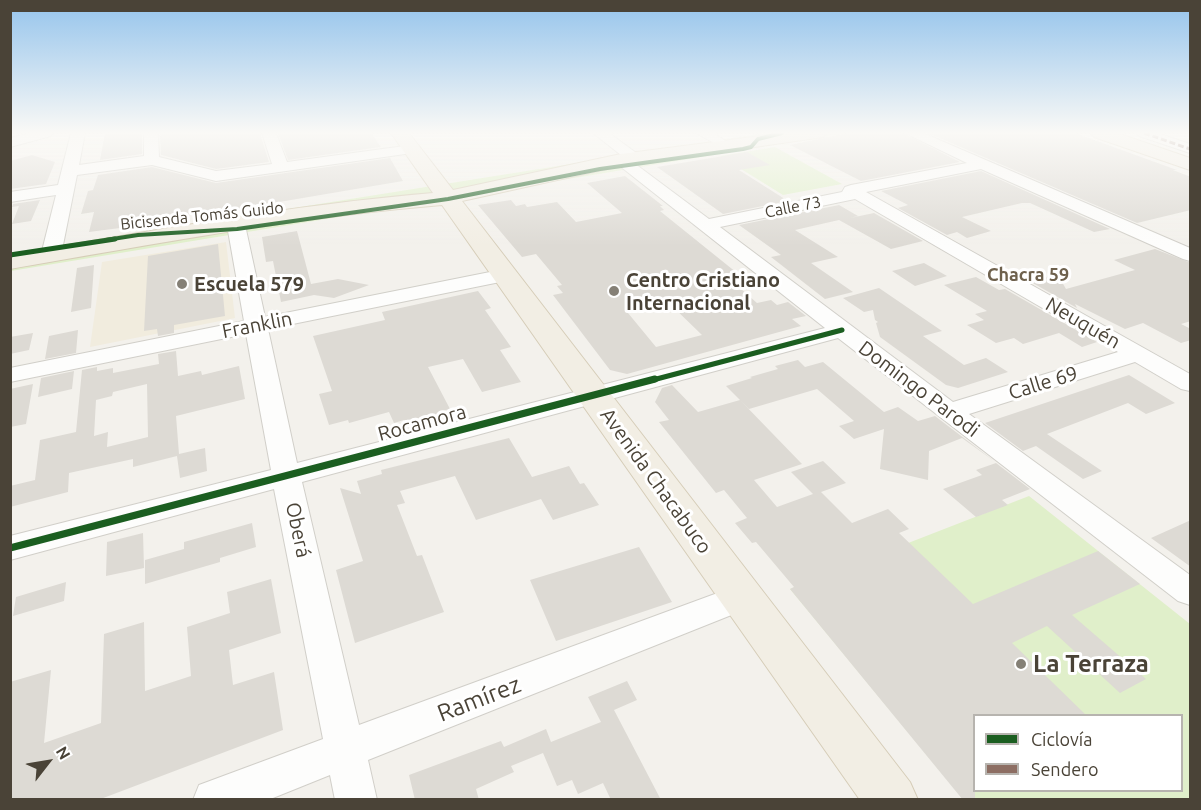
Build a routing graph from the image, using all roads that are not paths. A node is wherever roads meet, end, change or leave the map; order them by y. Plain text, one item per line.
1 (70, 171) edge
2 (195, 171) edge
3 (254, 171) edge
4 (428, 171) edge
5 (571, 171) edge
6 (642, 171) edge
7 (948, 171) edge
8 (999, 171) edge
9 (66, 189) junction
10 (851, 190) junction
11 (444, 193) junction
12 (10, 197) edge
13 (236, 225) junction
14 (705, 225) junction
15 (51, 255) junction
16 (1191, 255) edge
17 (10, 262) edge
18 (505, 275) junction
19 (256, 325) junction
20 (842, 330) junction
21 (1137, 354) junction
22 (10, 375) edge
23 (1184, 375) edge
24 (593, 396) junction
25 (949, 412) junction
26 (286, 476) junction
27 (10, 548) edge
28 (1191, 592) edge
29 (742, 597) junction
30 (346, 750) junction
31 (214, 800) edge
32 (356, 800) edge
33 (892, 800) edge

1 - 9 street
2 - 3 street
4 - 11 main road, Avenida Chacabuco
5 - 11 main road
6 - 14 street, Domingo Parodi
7 - 10 street, Calle 73
8 - 16 street
9 - 12 street
9 - 15 street
10 - 14 street, Calle 73
10 - 21 street, Neuquén
11 - 13 main road
11 - 18 main road, Avenida Chacabuco
13 - 15 main road
13 - 19 street, Oberá
14 - 20 street, Domingo Parodi
15 - 17 main road
18 - 19 street, Franklin
18 - 24 main road, Avenida Chacabuco
19 - 22 street, Franklin
19 - 26 street, Oberá
20 - 24 street, Rocamora
20 - 25 street, Domingo Parodi
21 - 23 street, Neuquén
21 - 25 street, Calle 69
24 - 26 street, Rocamora
24 - 29 main road, Avenida Chacabuco
25 - 28 street, Domingo Parodi
26 - 27 street, Rocamora
26 - 30 street, Oberá
29 - 30 street, Ramírez
29 - 33 main road, Avenida Chacabuco
30 - 31 street, Ramírez
30 - 32 street, Oberá

